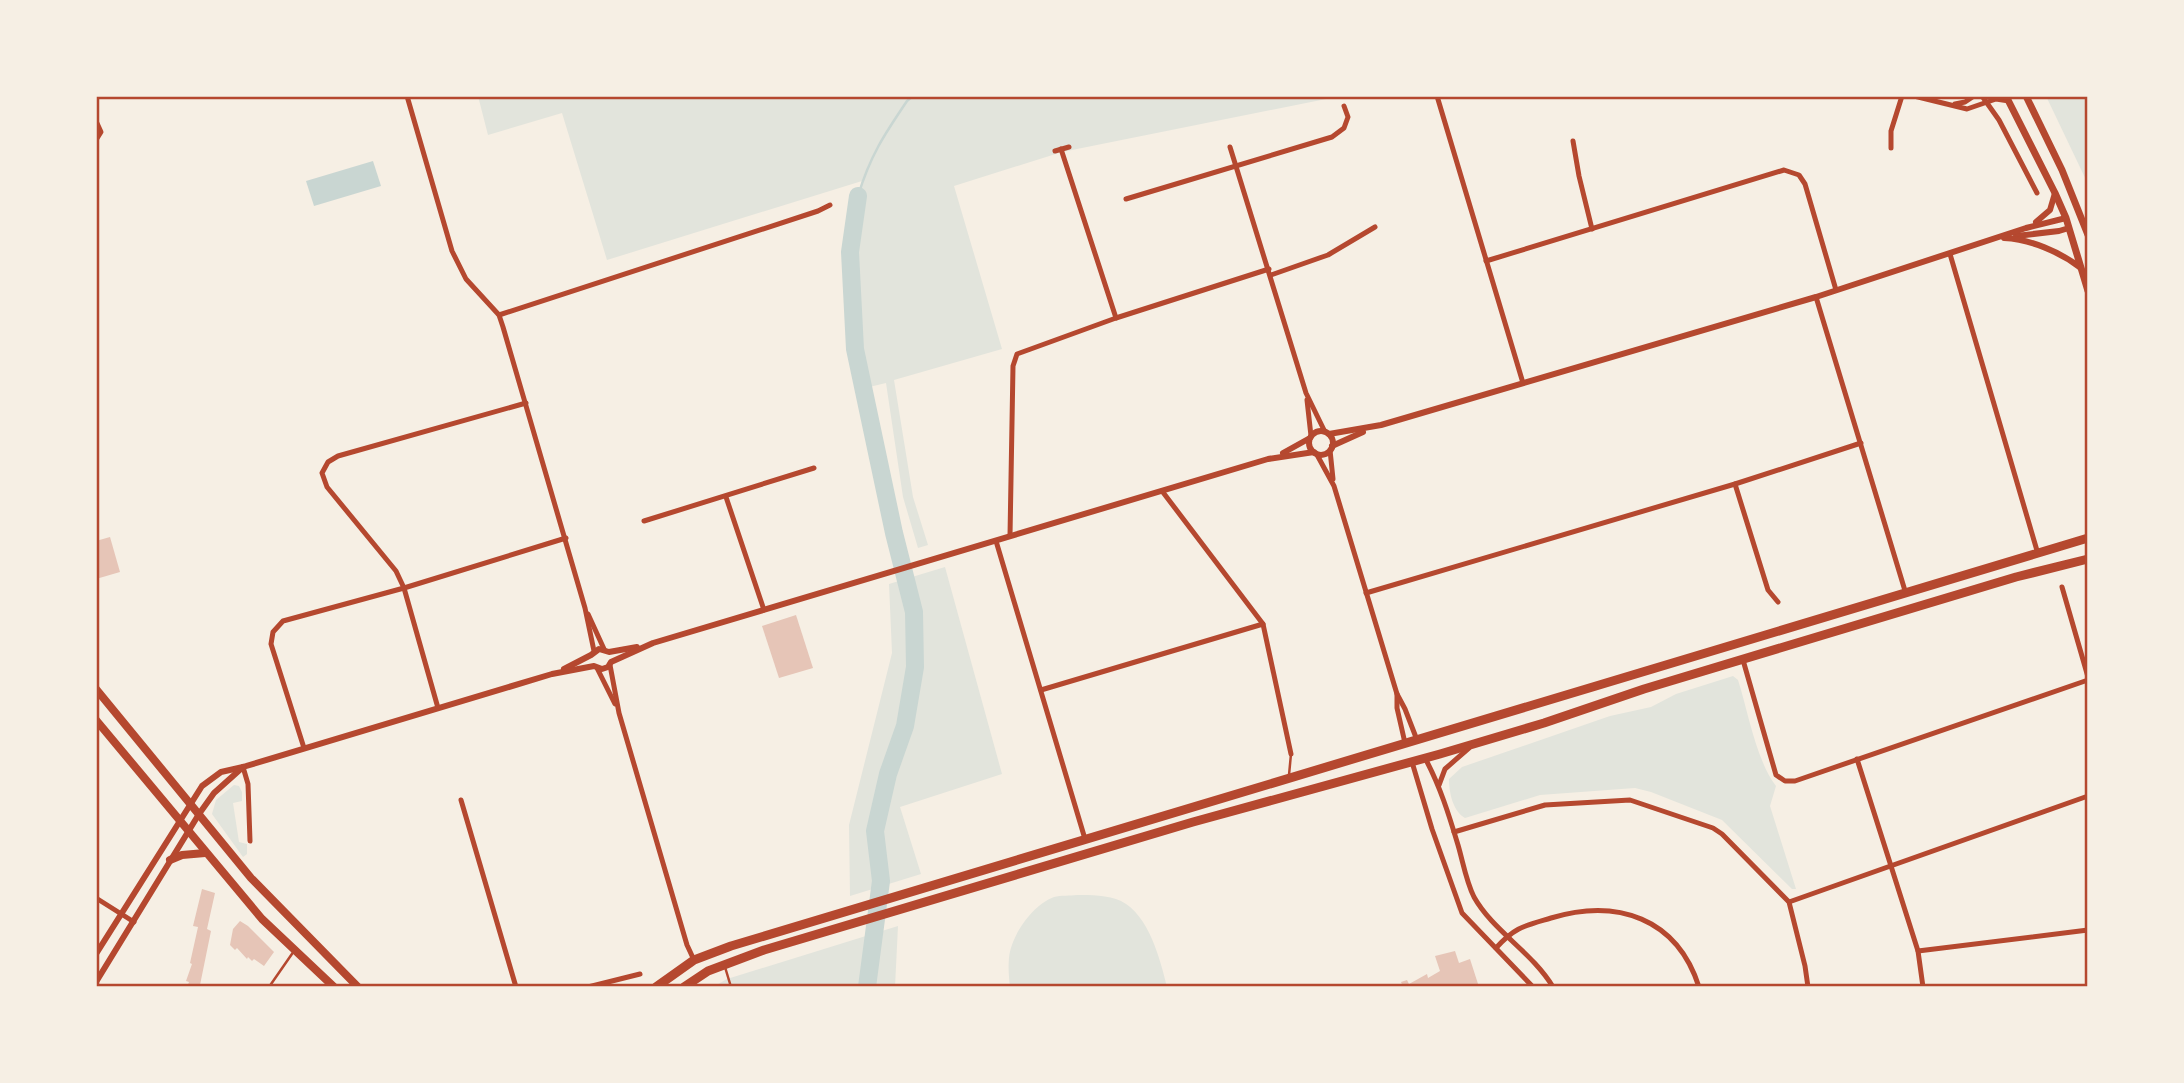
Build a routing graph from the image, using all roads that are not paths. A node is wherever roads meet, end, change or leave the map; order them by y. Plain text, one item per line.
1 (407, 96) edge
2 (1437, 96) edge
3 (1902, 96) edge
4 (1914, 96) edge
5 (1974, 96) edge
6 (1982, 96) edge
7 (2026, 96) edge
8 (2007, 99) edge
9 (1985, 103) junction
10 (1945, 104) junction
11 (1344, 106) dead end
12 (96, 121) edge
13 (96, 140) edge
14 (1573, 141) dead end
15 (1069, 147) dead end
16 (1230, 148) dead end
17 (1891, 148) dead end
18 (1235, 166) junction
19 (2037, 193) dead end
20 (2055, 193) junction
21 (1126, 199) dead end
22 (830, 205) dead end
23 (2066, 218) junction
24 (2082, 218) junction
25 (1375, 227) dead end
26 (2069, 228) junction
27 (1592, 229) junction
28 (2026, 229) junction
29 (2088, 235) edge
30 (2002, 238) junction
31 (1950, 254) junction
32 (1486, 261) junction
33 (2081, 268) junction
34 (1270, 272) junction
35 (1836, 290) junction
36 (2088, 291) edge
37 (1816, 297) junction
38 (499, 316) junction
39 (1116, 318) junction
40 (1523, 383) junction
41 (1306, 393) junction
42 (526, 403) junction
43 (1381, 425) junction
44 (1327, 433) junction
45 (1311, 437) junction
46 (1861, 443) junction
47 (1331, 448) junction
48 (1315, 453) junction
49 (1268, 459) junction
50 (814, 468) dead end
51 (1735, 484) junction
52 (1334, 486) junction
53 (1162, 491) junction
54 (726, 497) junction
55 (644, 521) dead end
56 (1010, 536) junction
57 (566, 538) junction
58 (2088, 538) edge
59 (996, 541) junction
60 (2038, 554) junction
61 (2088, 559) edge
62 (2062, 587) dead end
63 (404, 588) junction
64 (1366, 593) junction
65 (1906, 594) junction
66 (1778, 602) dead end
67 (585, 608) junction
68 (764, 610) junction
69 (1263, 624) junction
70 (653, 643) junction
71 (607, 650) junction
72 (593, 653) junction
73 (1743, 660) junction
74 (610, 663) junction
75 (595, 667) junction
76 (552, 674) junction
77 (2088, 678) edge
78 (96, 689) edge
79 (1041, 690) junction
80 (1397, 694) junction
81 (438, 708) junction
82 (619, 713) junction
83 (96, 720) edge
84 (1417, 740) junction
85 (1405, 744) junction
86 (1474, 744) junction
87 (304, 748) junction
88 (1291, 754) joint
89 (1425, 758) junction
90 (1857, 759) junction
91 (1412, 762) junction
92 (243, 766) junction
93 (1288, 778) junction
94 (1439, 785) junction
95 (2088, 796) edge
96 (461, 800) dead end
97 (190, 804) junction
98 (200, 814) junction
99 (179, 822) junction
100 (188, 832) junction
101 (1454, 832) junction
102 (1085, 839) junction
103 (250, 841) dead end
104 (205, 853) junction
105 (170, 860) junction
106 (1891, 866) junction
107 (96, 898) edge
108 (1789, 902) junction
109 (121, 914) junction
110 (134, 922) junction
111 (2088, 930) edge
112 (1508, 935) junction
113 (1496, 948) junction
114 (294, 951) junction
115 (1919, 951) junction
116 (96, 954) edge
117 (694, 960) junction
118 (724, 964) junction
119 (640, 974) dead end
120 (96, 982) edge
121 (269, 987) edge
122 (334, 987) edge
123 (358, 987) edge
124 (516, 987) edge
125 (588, 987) edge
126 (656, 987) edge
127 (684, 987) edge
128 (731, 987) edge
129 (1533, 987) edge
130 (1553, 987) edge
131 (1699, 987) edge
132 (1808, 987) edge
133 (1923, 987) edge

1 - 38 street
2 - 32 street
3 - 17 street
4 - 10 street
5 - 10 street
6 - 9 street
7 - 24 main road
8 - 9 street
8 - 20 main road
9 - 10 street
9 - 19 street
11 - 18 street
12 - 13 street
14 - 27 street
15 - 39 street
16 - 18 street
18 - 21 street
18 - 34 street
20 - 23 main road
20 - 28 street
22 - 38 street
23 - 24 main road
23 - 26 main road
23 - 28 street
24 - 26 main road
24 - 29 main road
25 - 34 street
26 - 30 street
26 - 33 main road
27 - 32 street
27 - 35 street
28 - 30 street
30 - 31 street
30 - 33 street
31 - 35 street
31 - 60 street
32 - 40 street
33 - 36 main road
34 - 39 street
34 - 41 street
35 - 37 street
37 - 40 street
37 - 46 street
38 - 42 street
39 - 56 street
40 - 43 street
41 - 44 street
41 - 45 street
42 - 57 street
42 - 63 street
43 - 44 street
43 - 47 street
44 - 45 street
44 - 47 street
45 - 48 street
45 - 49 street
46 - 51 street
46 - 65 street
47 - 48 street
47 - 52 street
48 - 49 street
48 - 52 street
49 - 53 street
50 - 54 street
51 - 64 street
51 - 66 street
52 - 64 street
53 - 56 street
53 - 69 street
54 - 55 street
54 - 68 street
56 - 59 street
57 - 63 street
57 - 67 street
58 - 60 highway
59 - 68 street
59 - 79 street
60 - 65 highway
61 - 73 highway
62 - 77 street
63 - 81 street
63 - 87 street
64 - 80 street
65 - 84 highway
67 - 71 street
67 - 72 street
68 - 70 street
69 - 79 street
69 - 88 street
70 - 71 street
70 - 74 street
71 - 72 street
71 - 74 street
72 - 75 street
72 - 76 street
73 - 86 highway
73 - 90 street
74 - 75 street
74 - 82 street
75 - 76 street
75 - 82 street
76 - 81 street
77 - 90 street
78 - 97 main road
79 - 102 street
80 - 84 street
80 - 85 street
81 - 87 street
82 - 117 street
83 - 99 main road
84 - 85 highway
84 - 89 highway
85 - 91 highway
85 - 93 highway
86 - 89 highway
86 - 94 street
87 - 92 street
88 - 93 lane
89 - 91 highway
89 - 94 street
90 - 106 street
91 - 113 street
91 - 118 highway
92 - 97 street
92 - 98 street
92 - 103 street
93 - 102 highway
94 - 101 street
95 - 106 street
96 - 124 street
97 - 98 main road
97 - 99 street
98 - 100 street
98 - 123 main road
99 - 100 main road
99 - 109 street
100 - 104 main road
100 - 105 street
101 - 108 street
101 - 112 street
102 - 117 highway
104 - 105 main road
104 - 114 main road
105 - 110 street
106 - 108 street
106 - 115 street
107 - 109 street
108 - 132 street
109 - 110 street
109 - 116 street
110 - 120 street
111 - 115 street
112 - 113 street
112 - 130 street
112 - 131 street
113 - 129 street
114 - 121 lane
114 - 122 main road
115 - 133 street
117 - 126 highway
118 - 127 highway
118 - 128 lane
119 - 125 street

